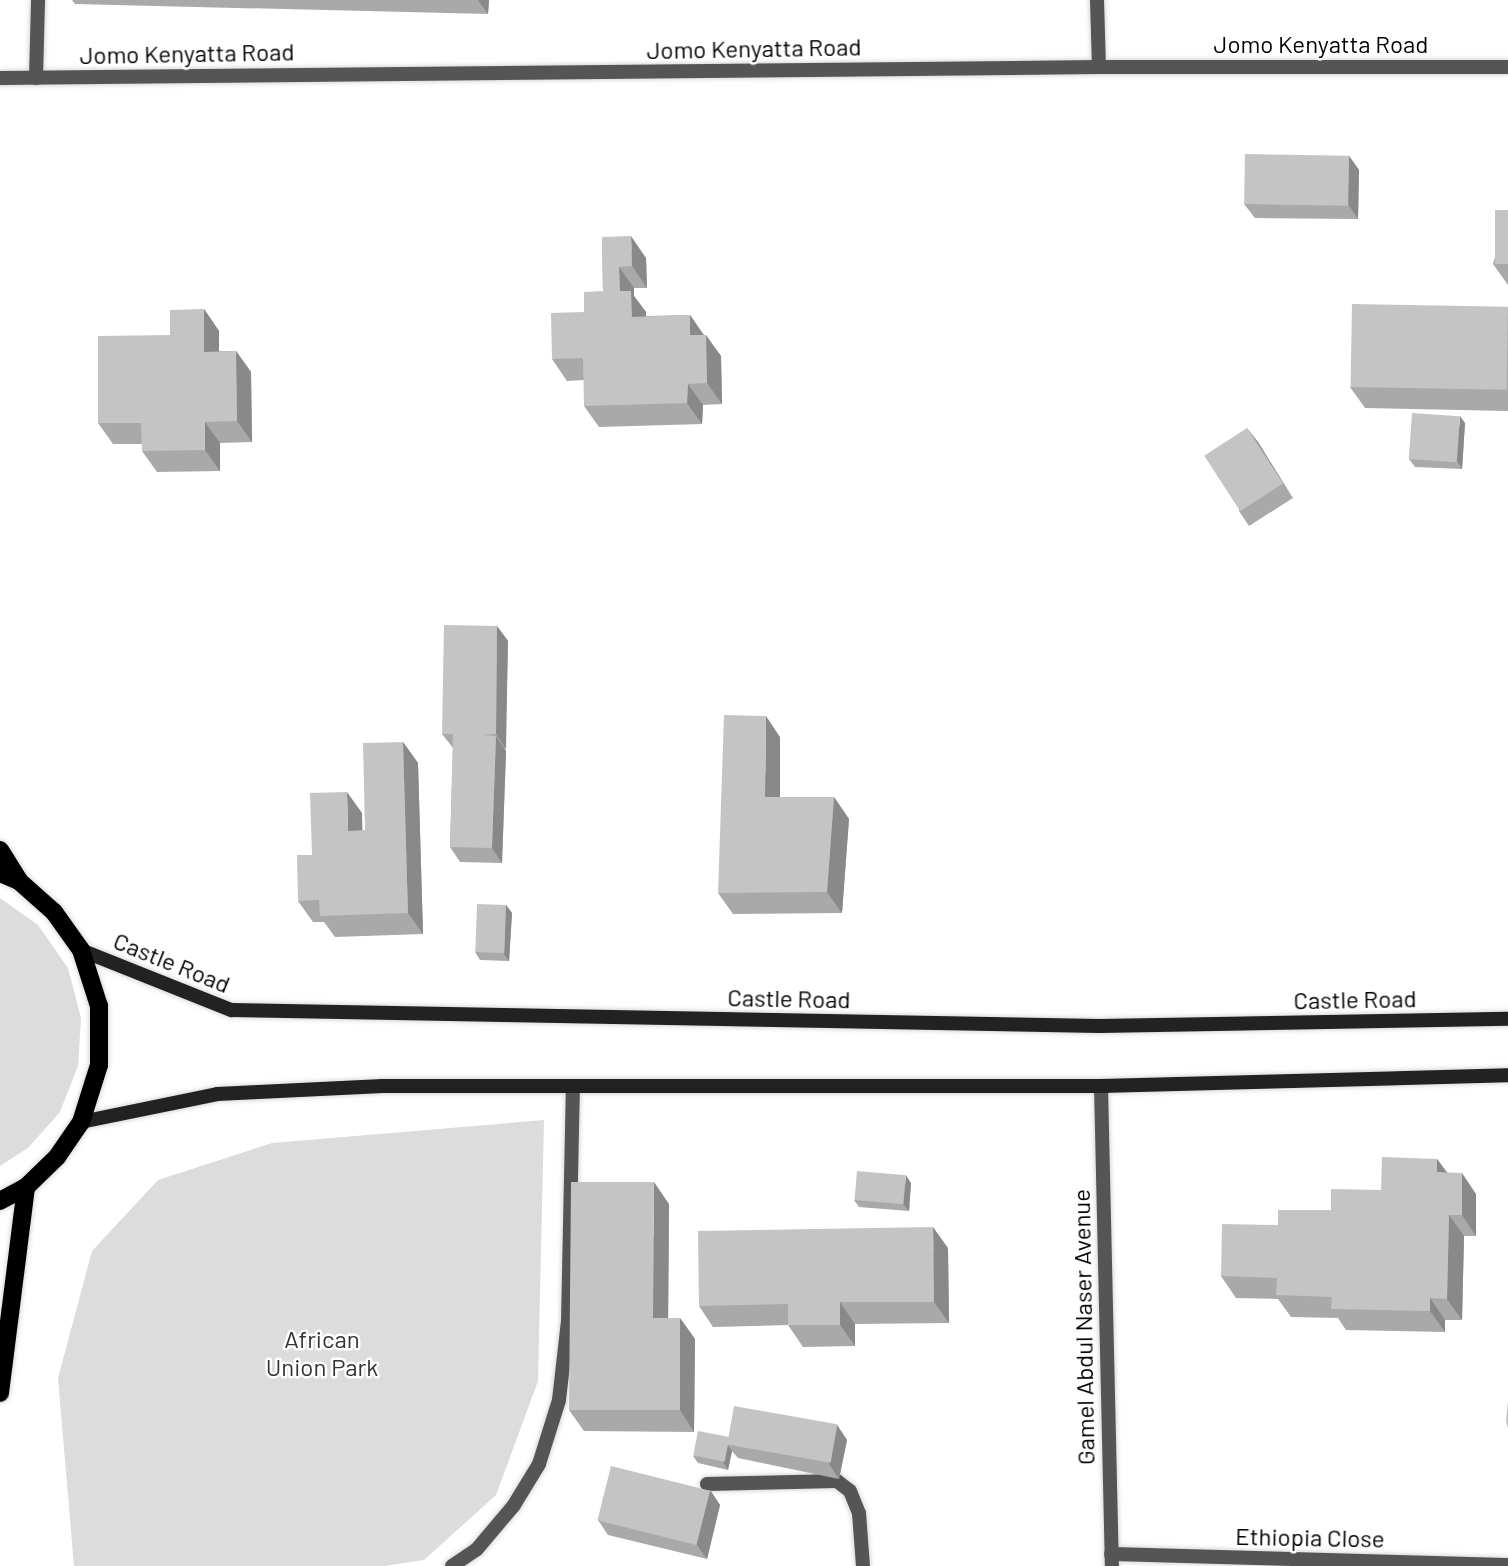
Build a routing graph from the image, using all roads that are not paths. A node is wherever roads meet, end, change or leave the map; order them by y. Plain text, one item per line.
1 (38, 0) edge
2 (1097, 0) edge
3 (1099, 67) junction
4 (1508, 67) edge
5 (0, 78) edge
6 (36, 78) junction
7 (0, 850) edge
8 (0, 873) edge
9 (19, 881) junction
10 (81, 950) junction
11 (1508, 1019) edge
12 (1508, 1075) edge
13 (573, 1086) junction
14 (1101, 1086) junction
15 (81, 1122) junction
16 (26, 1187) junction
17 (0, 1202) edge
18 (0, 1393) edge
19 (707, 1485) dead end
20 (1112, 1560) edge
21 (1508, 1564) edge
22 (452, 1566) edge
23 (863, 1566) edge

1 - 6 street
2 - 3 street
3 - 4 street, Jomo Kenyatta Road
3 - 6 street, Jomo Kenyatta Road
5 - 6 street, Jomo Kenyatta Road
7 - 9 main road
8 - 9 main road
9 - 10 main road
10 - 11 main road, Castle Road
10 - 15 main road
12 - 14 main road
13 - 14 main road
13 - 15 main road
13 - 22 street
14 - 20 street, Gamel Abdul Naser Avenue
15 - 16 main road
16 - 17 main road
16 - 18 main road
19 - 23 street
20 - 21 street, Ethiopia Close

